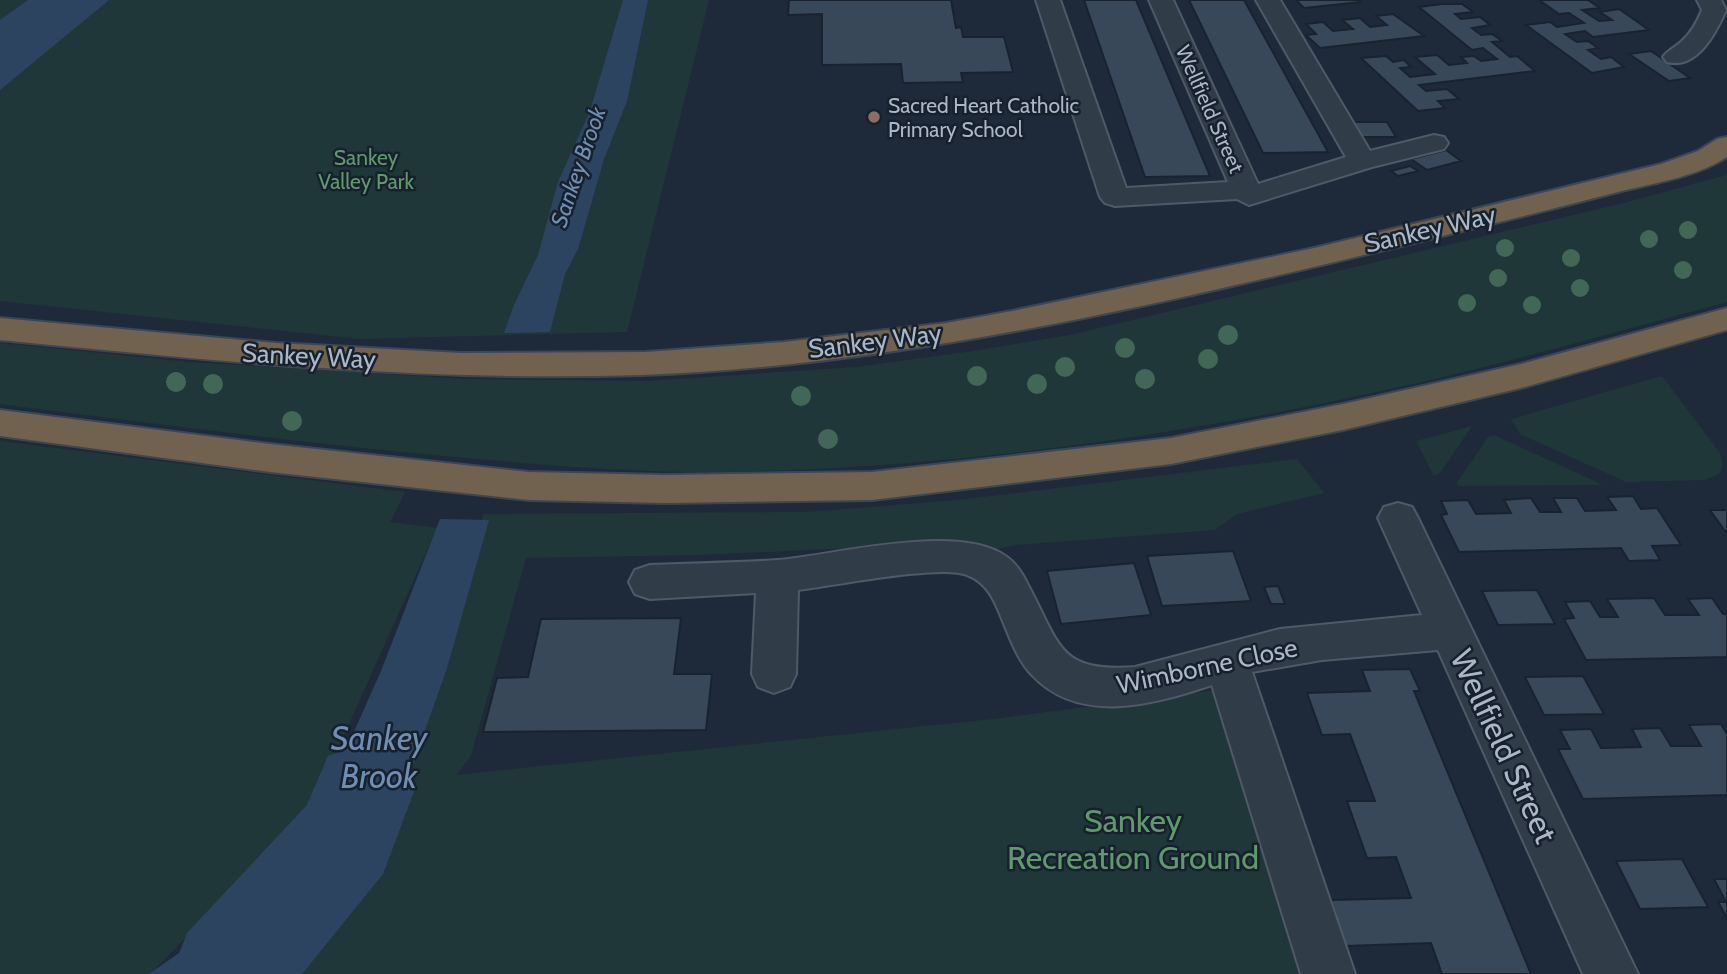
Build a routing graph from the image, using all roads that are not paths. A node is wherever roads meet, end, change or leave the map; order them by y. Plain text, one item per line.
1 (1048, 0) edge
2 (1161, 0) edge
3 (1268, 0) edge
4 (1709, 0) edge
5 (1676, 57) dead end
6 (1434, 143) dead end
7 (1727, 145) edge
8 (1362, 161) junction
9 (1247, 190) junction
10 (1727, 319) edge
11 (0, 329) edge
12 (0, 423) edge
13 (1398, 518) dead end
14 (778, 576) junction
15 (650, 582) dead end
16 (1450, 631) junction
17 (1227, 662) junction
18 (774, 674) dead end
19 (1328, 974) edge
20 (1611, 974) edge

1 - 9 street
2 - 9 street, Wellfield Street
3 - 8 street
4 - 5 street
6 - 8 street, Wellfield Street
7 - 11 highway, Sankey Way
8 - 9 street, Wellfield Street
10 - 12 highway
13 - 16 street, Wellfield Street
14 - 15 street, Wimborne Close
14 - 17 street, Wimborne Close
14 - 18 street
16 - 17 street, Wimborne Close
16 - 20 street, Wellfield Street
17 - 19 street

